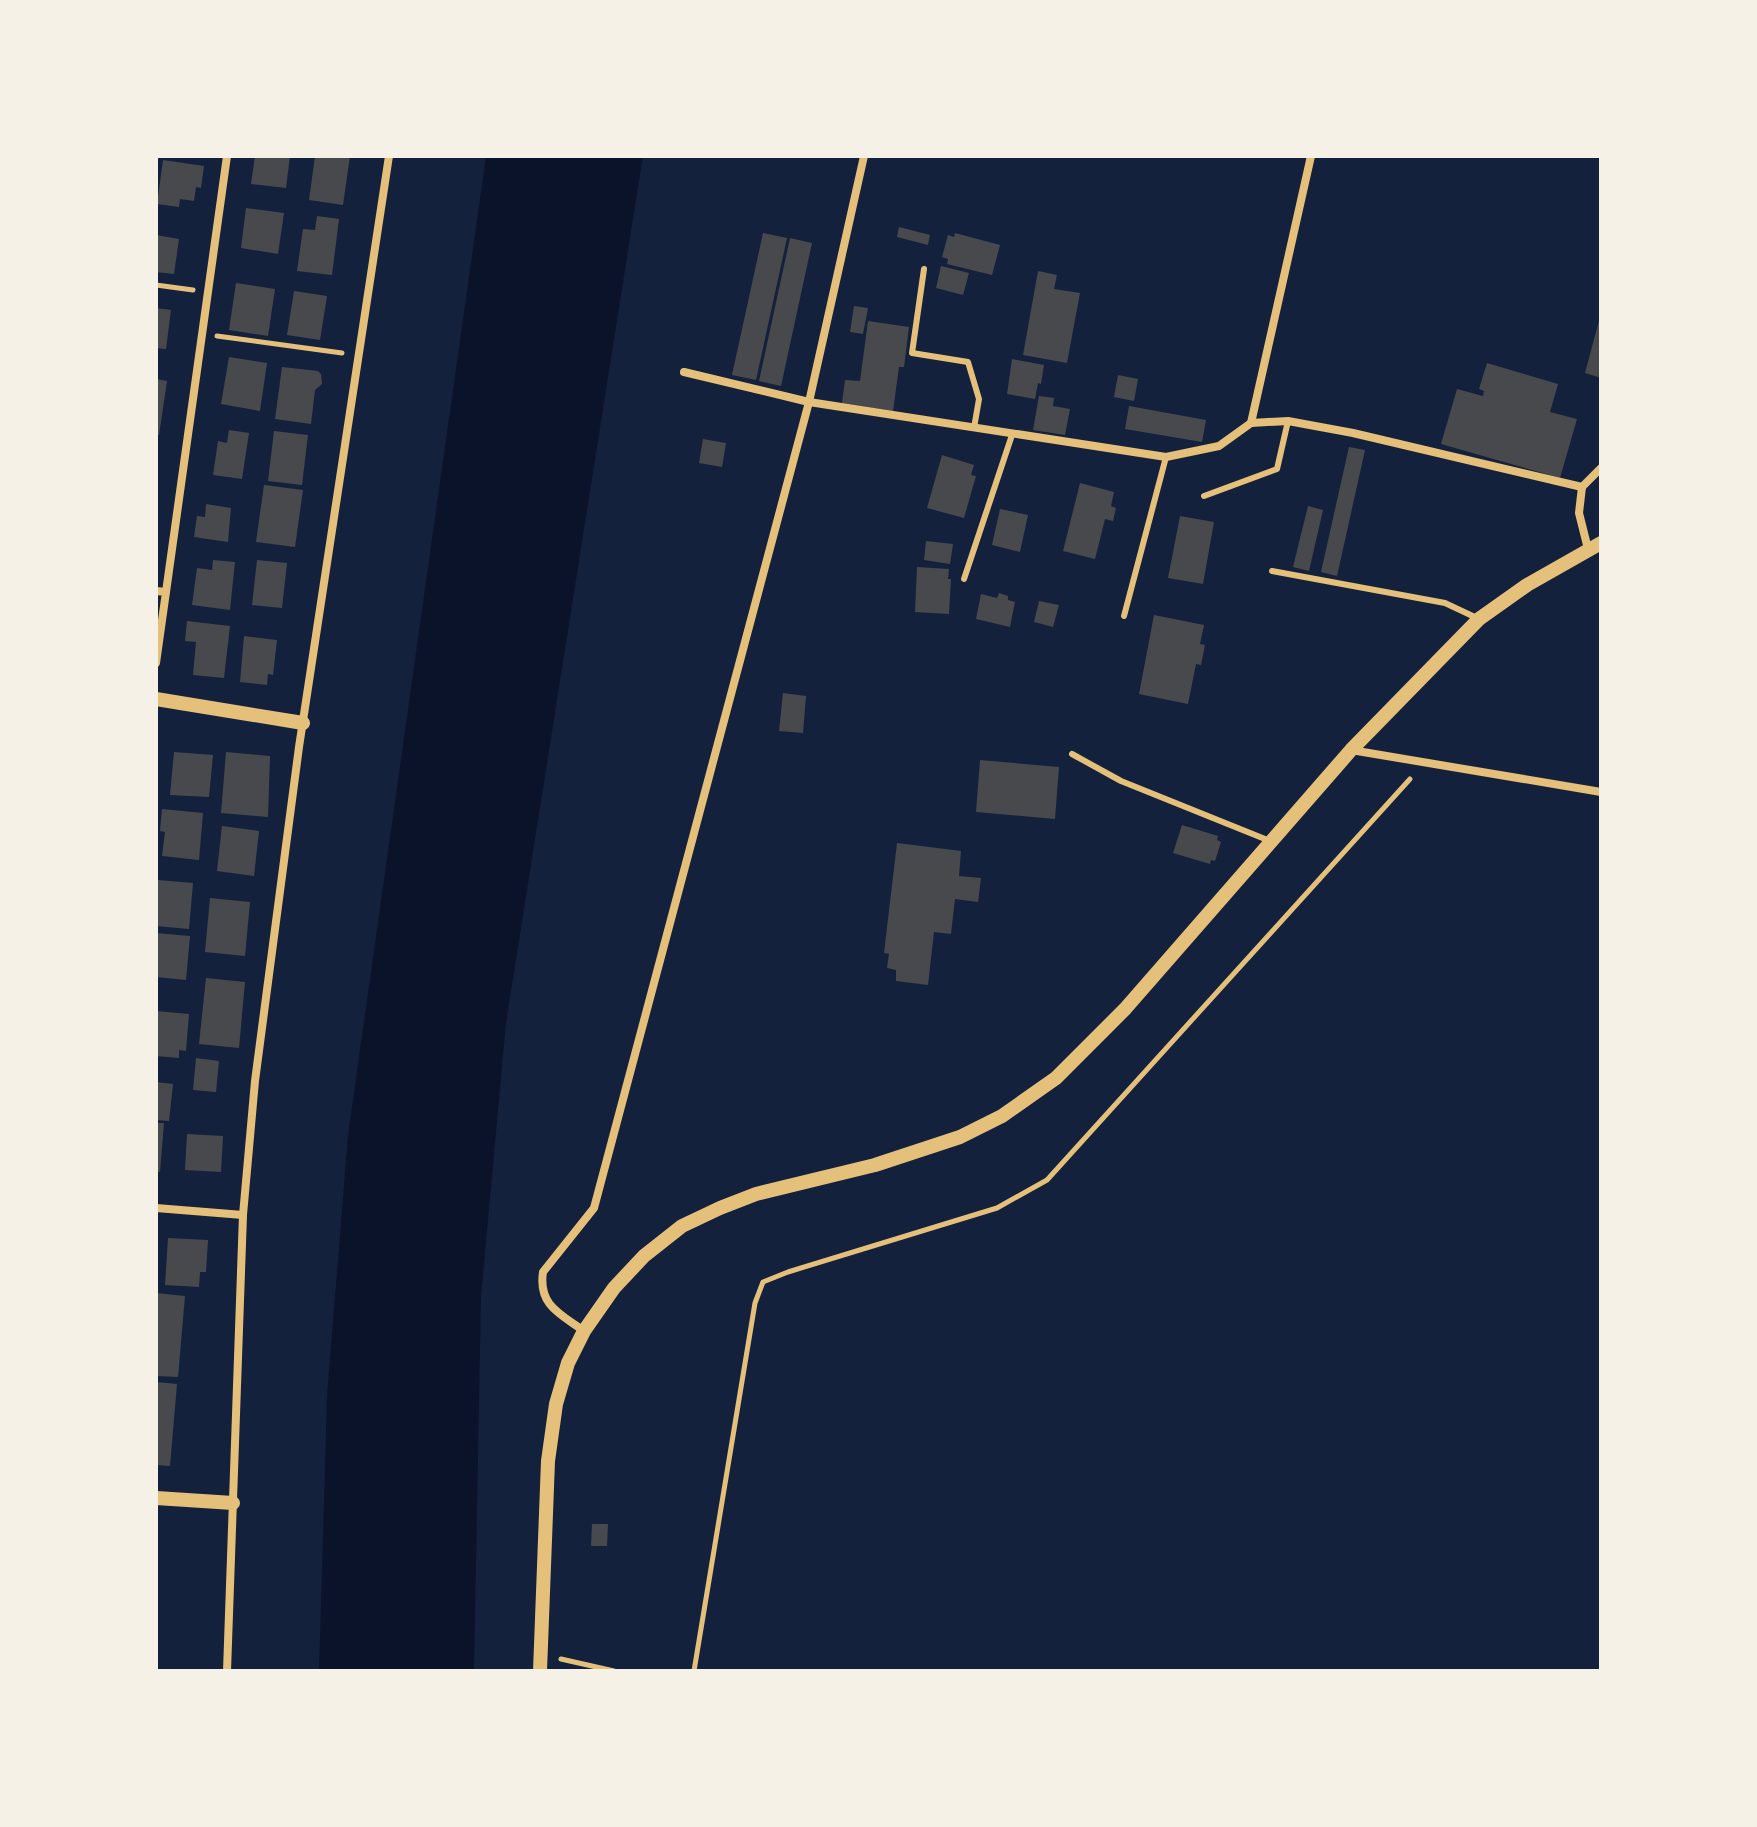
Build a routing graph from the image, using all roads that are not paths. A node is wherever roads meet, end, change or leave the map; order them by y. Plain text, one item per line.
1 (227, 156) edge
2 (389, 156) edge
3 (864, 156) edge
4 (1311, 156) edge
5 (924, 269) dead end
6 (684, 372) dead end
7 (809, 402) junction
8 (1288, 421) junction
9 (1251, 423) junction
10 (974, 428) junction
11 (1012, 435) junction
12 (1166, 457) junction
13 (1601, 468) edge
14 (1582, 487) junction
15 (1204, 496) dead end
16 (1594, 546) edge
17 (1272, 571) dead end
18 (964, 579) dead end
19 (161, 591) edge
20 (1124, 616) dead end
21 (1479, 619) junction
22 (156, 663) edge
23 (156, 699) edge
24 (303, 723) junction
25 (1351, 750) junction
26 (1072, 754) dead end
27 (1601, 792) edge
28 (1270, 841) junction
29 (156, 1208) edge
30 (243, 1215) junction
31 (584, 1331) junction
32 (156, 1498) edge
33 (233, 1503) junction
34 (227, 1671) edge
35 (540, 1671) edge

1 - 19 street
2 - 24 street
3 - 7 street
4 - 9 street
5 - 10 lane
6 - 7 street
7 - 10 street
7 - 31 street
8 - 9 street
8 - 14 street
8 - 15 lane
9 - 12 street
10 - 11 street
11 - 12 street
11 - 18 lane
12 - 20 lane
13 - 14 street
14 - 16 street
16 - 21 street
17 - 21 lane
19 - 22 street
21 - 25 street
23 - 24 street
24 - 30 street
25 - 27 street
25 - 28 street
26 - 28 lane
28 - 31 street
29 - 30 street
30 - 33 street
31 - 35 street
32 - 33 street
33 - 34 street

